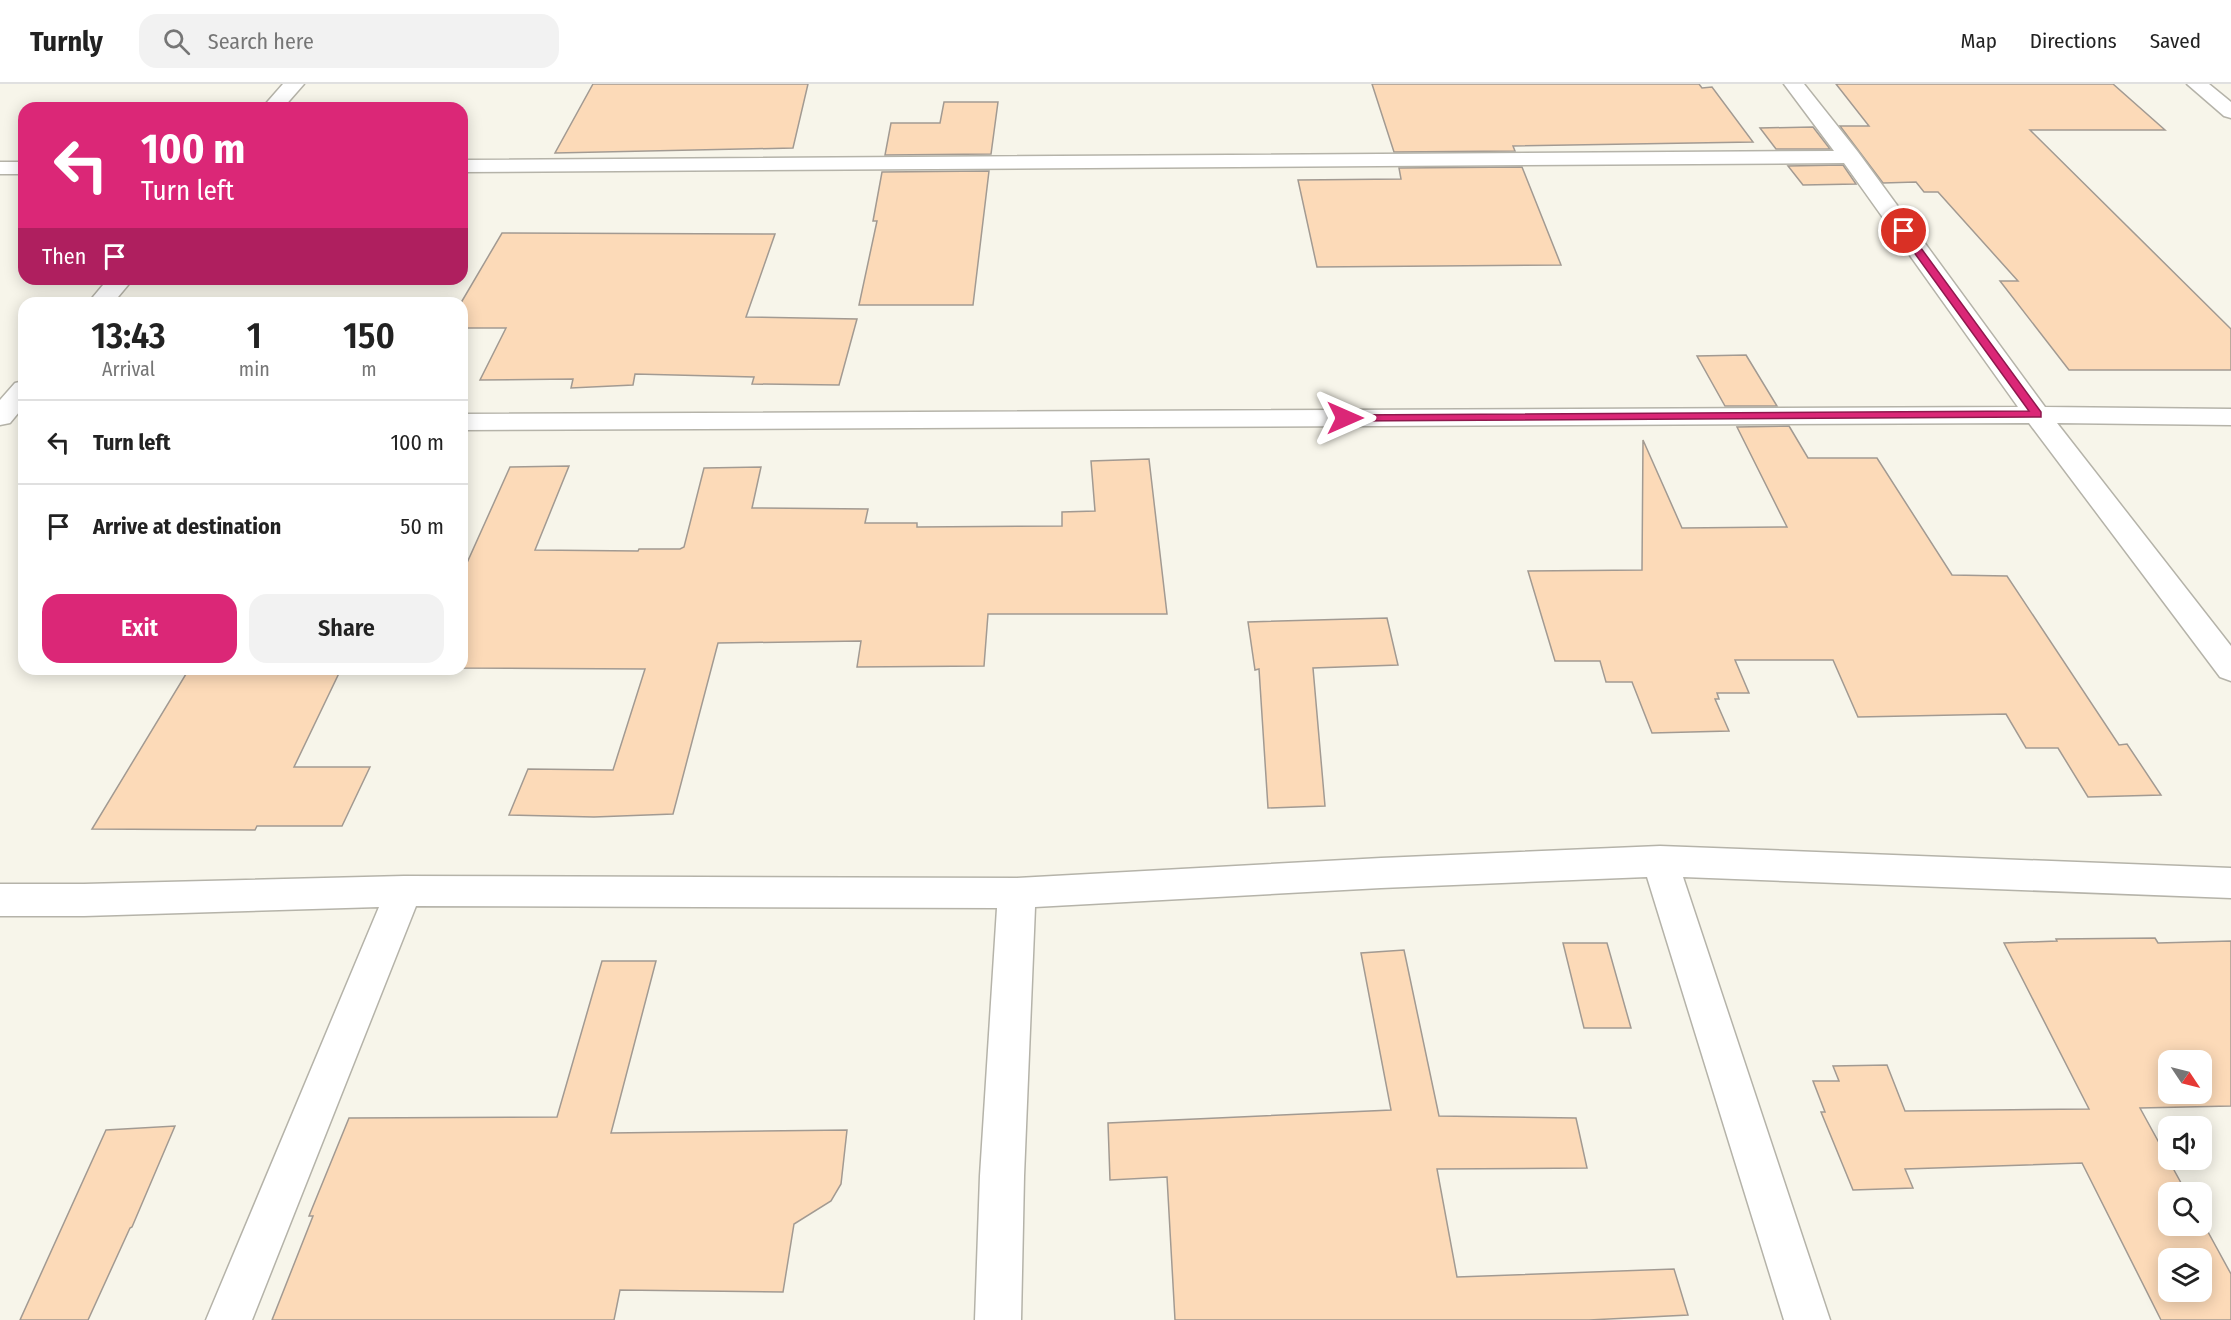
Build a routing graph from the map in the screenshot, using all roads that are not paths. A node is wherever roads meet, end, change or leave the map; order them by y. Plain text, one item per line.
1 (294, 84) edge
2 (1794, 84) edge
3 (2196, 84) edge
4 (278, 102) edge
5 (2231, 112) edge
6 (1850, 157) junction
7 (468, 166) edge
8 (0, 168) edge
9 (18, 168) edge
10 (116, 285) edge
11 (106, 297) edge
12 (18, 397) edge
13 (2037, 415) junction
14 (0, 417) edge
15 (2231, 417) edge
16 (468, 422) edge
17 (0, 425) edge
18 (18, 425) edge
19 (2231, 669) edge
20 (1660, 861) junction
21 (2231, 883) edge
22 (404, 891) junction
23 (1017, 893) junction
24 (0, 900) edge
25 (229, 1320) edge
26 (998, 1320) edge
27 (1807, 1320) edge

1 - 4 street
2 - 6 street
3 - 5 street
6 - 7 street
6 - 13 street
8 - 9 street
10 - 11 street
12 - 14 street
13 - 15 street
13 - 16 street
13 - 19 street
17 - 18 street
20 - 21 street
20 - 23 street
20 - 27 street
22 - 23 street
22 - 24 street
22 - 25 street
23 - 26 street

